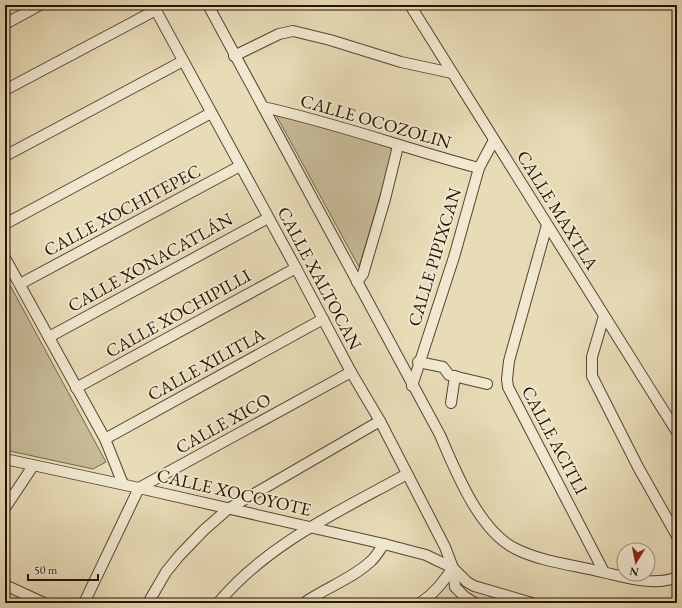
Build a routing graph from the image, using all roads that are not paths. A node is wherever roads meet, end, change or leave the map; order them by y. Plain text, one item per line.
1 (40, 5) edge
2 (208, 5) edge
3 (410, 5) edge
4 (154, 8) edge
5 (5, 24) edge
6 (234, 56) junction
7 (183, 61) junction
8 (452, 73) junction
9 (5, 90) edge
10 (263, 107) junction
11 (211, 113) junction
12 (494, 140) junction
13 (398, 146) junction
14 (5, 156) edge
15 (240, 166) junction
16 (479, 168) junction
17 (268, 218) junction
18 (5, 224) edge
19 (547, 225) junction
20 (5, 259) edge
21 (296, 268) junction
22 (357, 282) junction
23 (20, 284) junction
24 (604, 316) junction
25 (323, 319) junction
26 (49, 337) junction
27 (418, 362) junction
28 (351, 372) junction
29 (455, 376) junction
30 (487, 384) dead end
31 (412, 386) junction
32 (76, 388) junction
33 (451, 403) dead end
34 (380, 421) junction
35 (677, 432) edge
36 (105, 439) junction
37 (5, 459) edge
38 (32, 466) junction
39 (407, 474) junction
40 (122, 484) junction
41 (139, 488) junction
42 (5, 508) edge
43 (228, 509) junction
44 (310, 527) junction
45 (677, 536) edge
46 (384, 544) junction
47 (453, 568) junction
48 (604, 572) junction
49 (677, 578) edge
50 (5, 585) edge
51 (44, 603) edge
52 (84, 603) edge
53 (148, 603) edge
54 (218, 603) edge
55 (304, 603) edge
56 (420, 603) edge
57 (475, 603) edge
58 (532, 603) edge

1 - 5 street
2 - 6 street, CALLE XALTOCAN
3 - 8 street, CALLE MAXTLA
4 - 7 street, CALLE XALTOCAN
4 - 9 street
6 - 8 street
6 - 10 street, CALLE XALTOCAN
7 - 11 street, CALLE XALTOCAN
7 - 14 street
8 - 12 street, CALLE MAXTLA
10 - 13 street, CALLE OCOZOLIN
10 - 22 street, CALLE XALTOCAN
11 - 15 street, CALLE XALTOCAN
11 - 18 street
12 - 16 street, CALLE PIPIXCAN
12 - 19 street, CALLE MAXTLA
13 - 16 street, CALLE OCOZOLIN
13 - 22 street
15 - 17 street, CALLE XALTOCAN
15 - 23 street, CALLE XOCHITEPEC
16 - 27 street, CALLE PIPIXCAN
17 - 21 street, CALLE XALTOCAN
17 - 26 street, CALLE XONACATLÁN
19 - 24 street, CALLE MAXTLA
19 - 48 street, CALLE ACITLI
20 - 23 street
21 - 25 street, CALLE XALTOCAN
21 - 32 street, CALLE XOCHIPILLI
22 - 31 street, CALLE XALTOCAN
23 - 26 street
24 - 35 street, CALLE MAXTLA
24 - 45 street
25 - 28 street, CALLE XALTOCAN
25 - 36 street, CALLE XILITLA
26 - 32 street
27 - 29 street
27 - 31 street, CALLE PIPIXCAN
28 - 34 street, CALLE XALTOCAN
28 - 41 street, CALLE XICO
29 - 30 street
29 - 33 street
31 - 48 street, CALLE XALTOCAN
32 - 36 street
34 - 39 street, CALLE XALTOCAN
34 - 43 street
36 - 40 street
37 - 38 street, CALLE XOCOYOTE
38 - 40 street, CALLE XOCOYOTE
38 - 42 street
39 - 44 street
39 - 47 street, CALLE XALTOCAN
40 - 41 street, CALLE XOCOYOTE
41 - 43 street, CALLE XOCOYOTE
41 - 52 street
43 - 44 street, CALLE XOCOYOTE
43 - 53 street
44 - 46 street, CALLE XOCOYOTE
44 - 54 street
46 - 47 street, CALLE XOCOYOTE
46 - 55 street
47 - 56 street
47 - 57 street
47 - 58 street, CALLE XOCOYOTE
48 - 49 street
50 - 51 street

